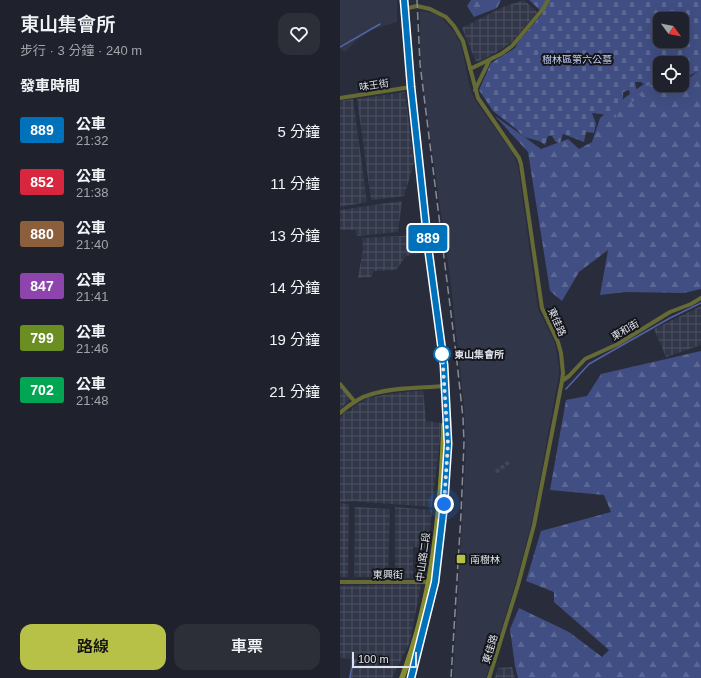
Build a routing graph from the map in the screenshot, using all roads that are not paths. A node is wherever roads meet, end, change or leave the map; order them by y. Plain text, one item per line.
1 (404, 0) edge
2 (548, 0) edge
3 (404, 9) junction
4 (489, 61) junction
5 (470, 69) junction
6 (411, 87) junction
7 (475, 90) junction
8 (340, 98) edge
9 (701, 298) edge
10 (562, 381) junction
11 (340, 384) edge
12 (445, 386) junction
13 (355, 402) junction
14 (340, 413) edge
15 (340, 582) edge
16 (432, 582) junction
17 (402, 678) edge
18 (411, 678) edge
19 (489, 678) edge

1 - 3 main road, 中山路二段
2 - 4 street
3 - 5 street, 東佳路
3 - 6 main road, 中山路二段
4 - 5 street
4 - 7 street
5 - 7 street, 東佳路
6 - 8 street, 味王街
6 - 12 main road, 中山路二段
7 - 10 street, 東佳路
9 - 10 street, 東和街
10 - 19 street, 東佳路
11 - 13 street
12 - 13 street
12 - 16 main road, 中山路二段
13 - 14 street
15 - 16 street, 東興街
16 - 17 main road, 中山路二段
16 - 18 main road, 中山路二段

